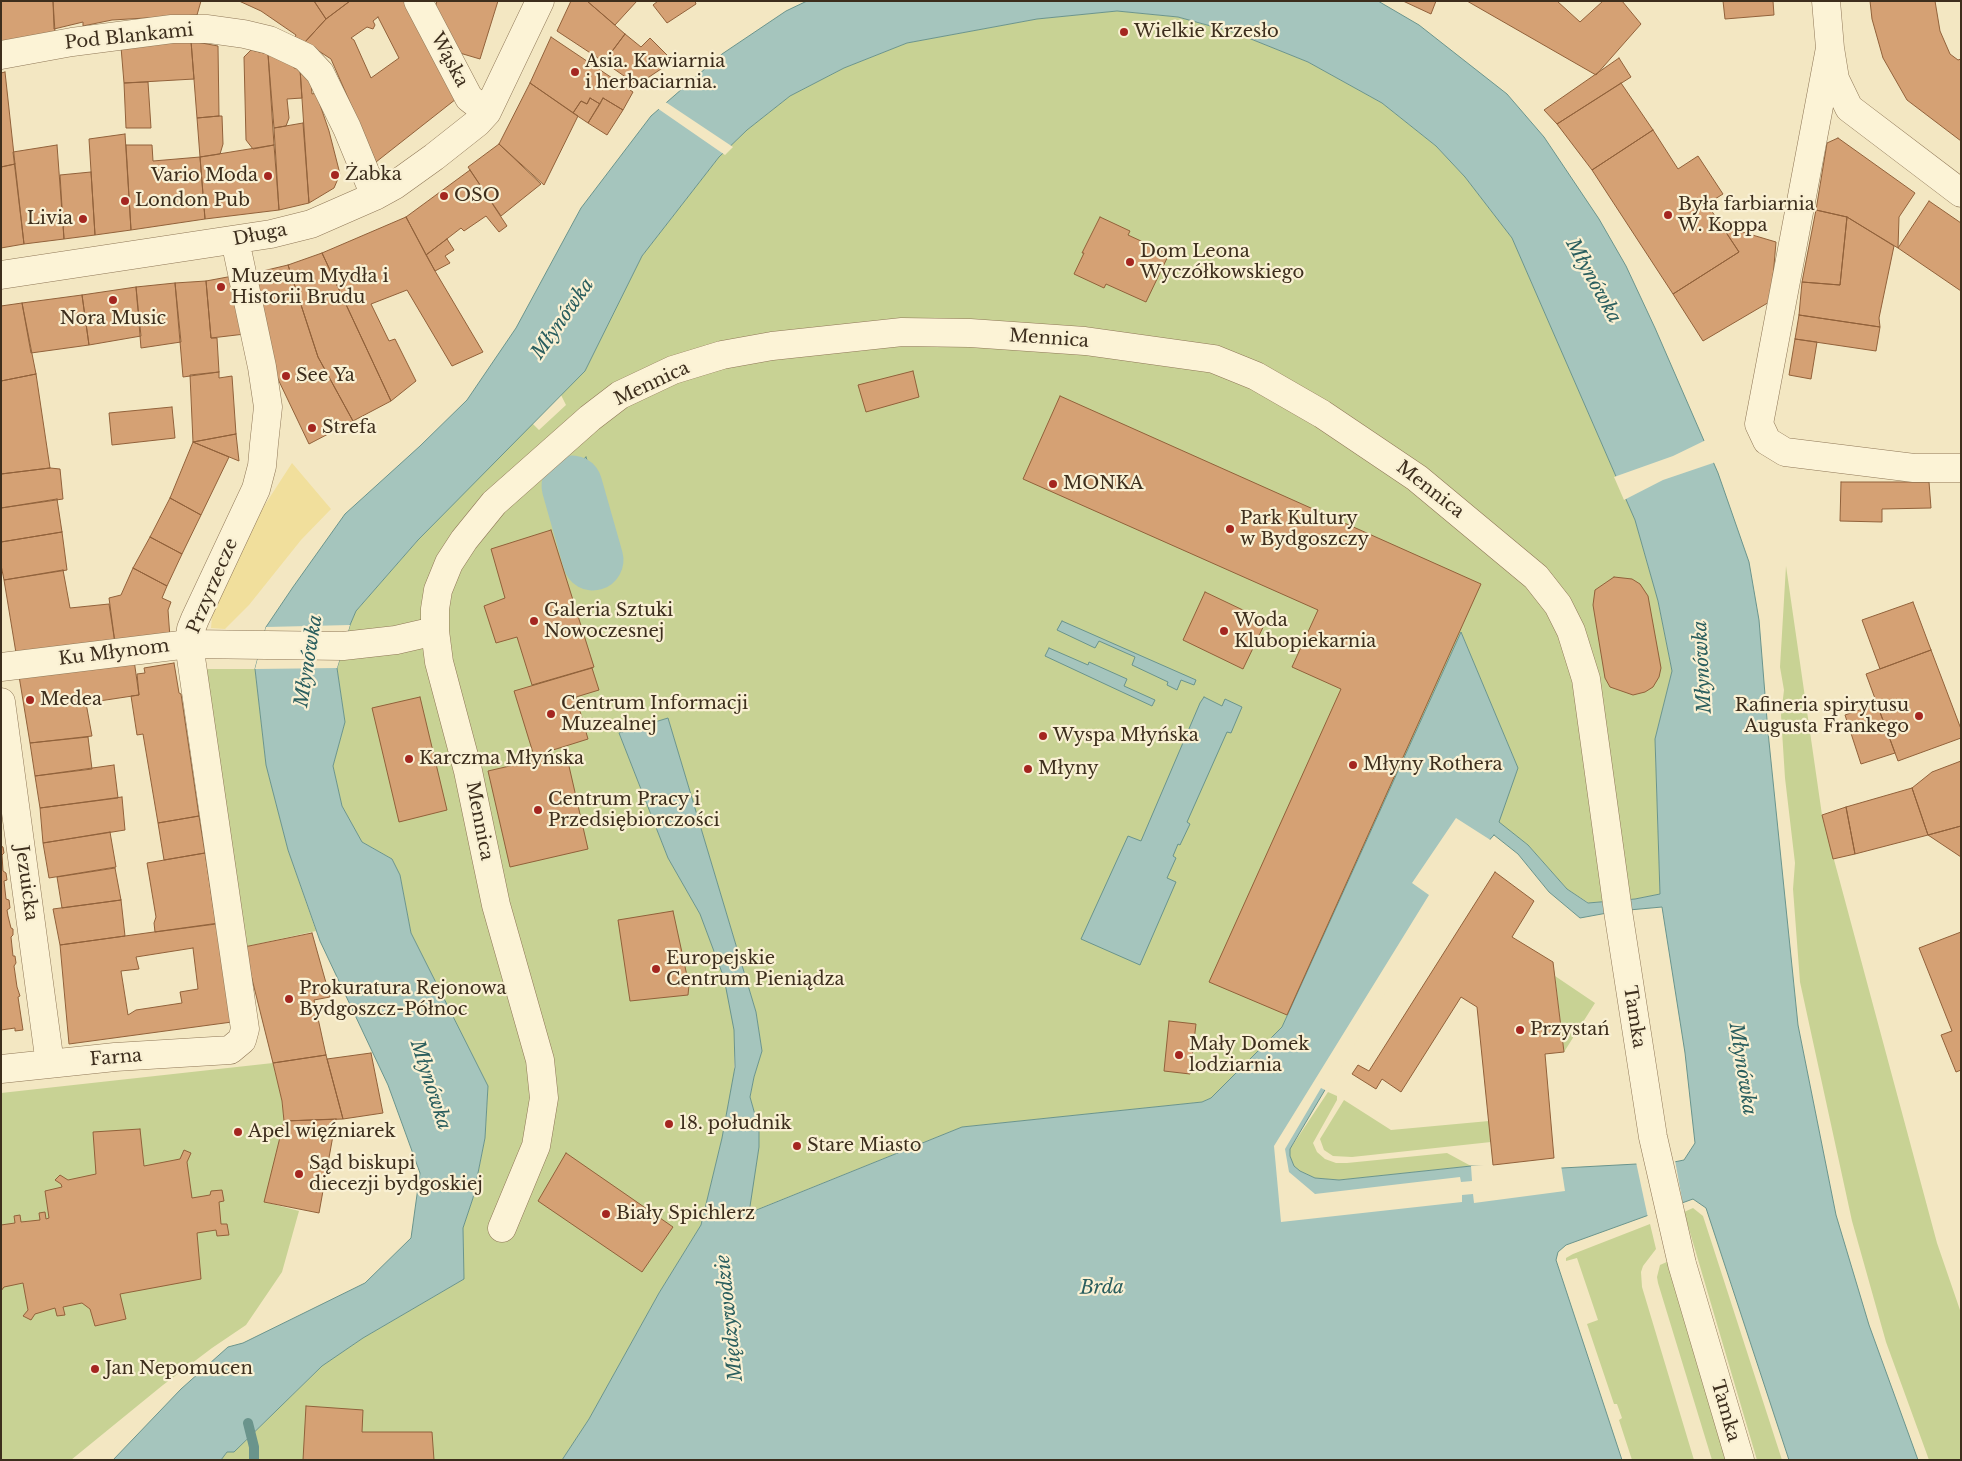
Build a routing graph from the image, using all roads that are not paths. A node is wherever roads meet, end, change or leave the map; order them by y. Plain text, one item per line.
1 (418, 1) edge
2 (540, 1) edge
3 (1826, 1) edge
4 (1830, 48) junction
5 (1, 55) edge
6 (487, 112) junction
7 (1961, 193) edge
8 (375, 196) junction
9 (235, 240) junction
10 (1, 275) edge
11 (1961, 468) edge
12 (1536, 577) joint
13 (435, 631) junction
14 (189, 644) junction
15 (1, 667) edge
16 (1, 702) edge
17 (230, 1050) joint
18 (50, 1064) junction
19 (1, 1069) edge
20 (502, 1228) dead end
21 (1740, 1460) edge

1 - 6 street, Wąska
2 - 6 street
3 - 4 street
4 - 7 street
4 - 11 street
5 - 8 street, Pod Blankami
6 - 8 street, Długa
8 - 9 street, Długa
9 - 10 street, Długa
9 - 14 street, Przyrzecze
12 - 13 street, Mennica
12 - 21 street, Tamka
13 - 14 street, Ku Młynom
13 - 20 street, Mennica
14 - 15 street, Ku Młynom
14 - 17 street, Przyrzecze
16 - 18 street, Jezuicka
17 - 18 street, Farna
18 - 19 street, Farna

